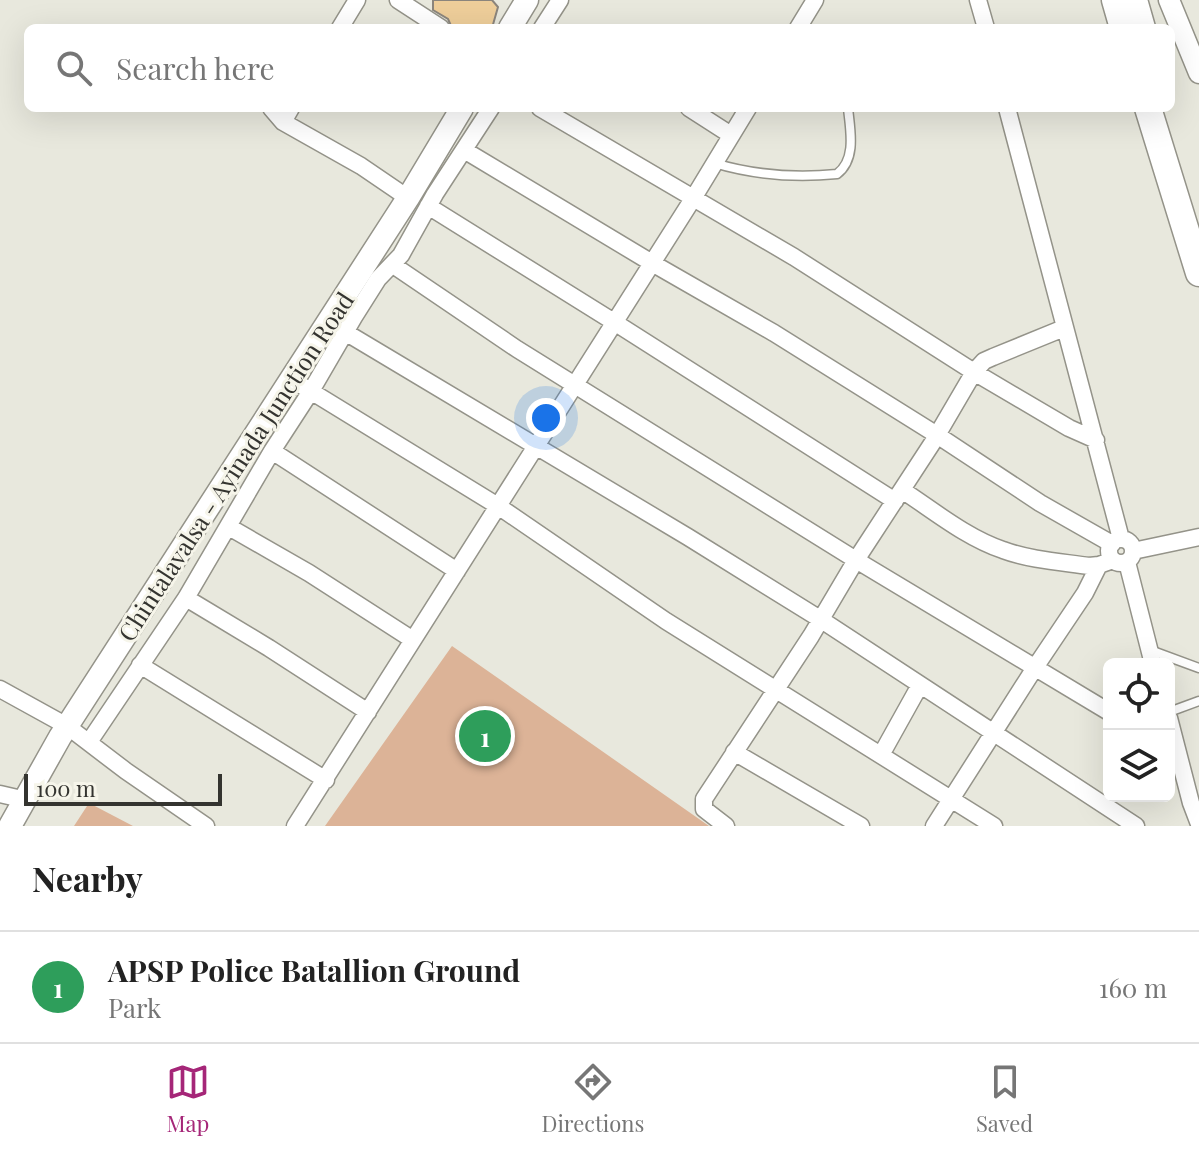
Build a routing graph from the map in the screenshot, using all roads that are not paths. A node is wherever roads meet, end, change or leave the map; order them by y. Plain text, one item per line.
1 (357, 0) edge
2 (398, 0) edge
3 (527, 0) edge
4 (560, 0) edge
5 (815, 0) edge
6 (978, 0) edge
7 (1115, 0) edge
8 (1134, 0) edge
9 (1169, 0) edge
10 (342, 24) edge
11 (435, 24) edge
12 (512, 24) edge
13 (550, 24) edge
14 (800, 24) edge
15 (985, 24) edge
16 (1122, 24) edge
17 (1141, 24) edge
18 (1199, 73) edge
19 (460, 112) edge
20 (488, 112) edge
21 (547, 112) edge
22 (695, 112) edge
23 (745, 112) edge
24 (848, 112) edge
25 (1008, 112) edge
26 (1149, 112) edge
27 (1167, 112) edge
28 (287, 115) edge
29 (731, 135) junction
30 (464, 150) junction
31 (714, 163) junction
32 (694, 197) junction
33 (418, 202) junction
34 (1199, 215) edge
35 (652, 263) junction
36 (393, 265) junction
37 (1199, 273) edge
38 (614, 322) junction
39 (1064, 328) junction
40 (345, 332) junction
41 (974, 372) junction
42 (291, 379) junction
43 (575, 383) junction
44 (311, 391) junction
45 (937, 435) junction
46 (1096, 440) junction
47 (536, 446) junction
48 (272, 451) junction
49 (898, 495) junction
50 (498, 506) junction
51 (229, 527) junction
52 (1199, 537) edge
53 (1118, 554) junction
54 (856, 560) junction
55 (457, 571) junction
56 (186, 598) junction
57 (820, 619) junction
58 (413, 640) junction
59 (1151, 657) edge
60 (140, 665) junction
61 (1036, 666) junction
62 (1199, 668) edge
63 (920, 685) junction
64 (0, 689) edge
65 (776, 689) junction
66 (1199, 701) edge
67 (1103, 708) edge
68 (1175, 710) edge
69 (368, 712) junction
70 (67, 726) junction
71 (994, 733) junction
72 (89, 742) junction
73 (734, 752) junction
74 (1175, 752) edge
75 (881, 755) junction
76 (326, 780) junction
77 (0, 794) edge
78 (951, 799) junction
79 (26, 800) junction
80 (1199, 824) edge
81 (10, 826) edge
82 (206, 826) edge
83 (295, 826) edge
84 (726, 826) edge
85 (861, 826) edge
86 (934, 826) edge
87 (994, 826) edge
88 (1136, 826) edge

1 - 10 street
2 - 11 street
3 - 12 main road
4 - 13 street
5 - 14 street
6 - 15 street
7 - 16 highway
8 - 17 highway
9 - 18 street
19 - 33 main road, Chintalavalsa - Ayinada Junction Road
20 - 30 street
21 - 32 street
22 - 29 street
23 - 29 street
24 - 31 lane
25 - 39 street
26 - 37 highway
27 - 34 highway
28 - 33 street
29 - 31 street
30 - 33 street
30 - 35 street
31 - 32 street
32 - 35 street
32 - 41 street
33 - 36 street
33 - 38 street
33 - 42 main road, Chintalavalsa - Ayinada Junction Road
35 - 38 street
35 - 45 street
36 - 40 street
36 - 43 street
38 - 43 street
38 - 49 street
39 - 41 street
39 - 46 street
40 - 44 street
40 - 47 street
41 - 45 street
41 - 46 street
42 - 44 street
42 - 70 main road, Chintalavalsa - Ayinada Junction Road
43 - 47 street
43 - 54 street
44 - 48 street
44 - 50 street
45 - 49 street
45 - 53 street
46 - 53 street
47 - 50 street
47 - 57 street
48 - 51 street
48 - 55 street
49 - 53 street
49 - 54 street
50 - 55 street
50 - 65 street
51 - 56 street
51 - 58 street
52 - 53 street
53 - 59 street
53 - 61 street
54 - 57 street
54 - 61 street
55 - 58 street
56 - 60 street
56 - 69 street
57 - 63 street
57 - 65 street
58 - 69 street
59 - 62 lane
60 - 72 street
60 - 76 street
61 - 67 street
61 - 71 street
63 - 71 street
63 - 75 street
64 - 70 street
65 - 73 street
65 - 75 street
66 - 68 lane
69 - 76 street
70 - 72 street
70 - 79 main road, Chintalavalsa - Ayinada Junction Road
71 - 78 street
71 - 88 street
72 - 82 street
73 - 84 street
73 - 85 street
74 - 80 street
75 - 78 street
76 - 83 street
77 - 79 street
78 - 86 street
78 - 87 street
79 - 81 main road, Chintalavalsa - Ayinada Junction Road

